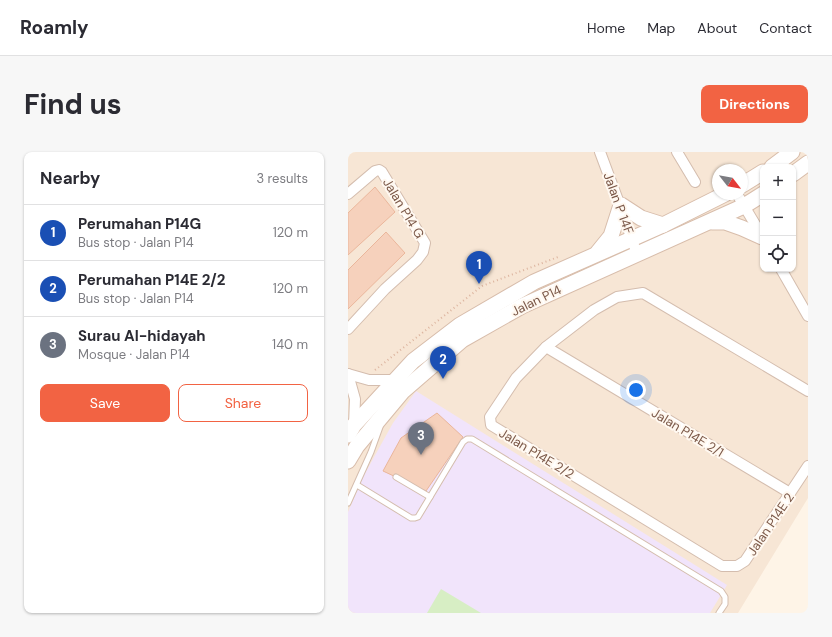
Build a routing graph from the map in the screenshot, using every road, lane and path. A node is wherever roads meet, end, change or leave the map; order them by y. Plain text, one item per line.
1 (600, 152) edge
2 (677, 152) edge
3 (792, 152) edge
4 (808, 163) edge
5 (776, 164) edge
6 (796, 172) edge
7 (760, 174) edge
8 (748, 181) edge
9 (695, 182) dead end
10 (348, 194) edge
11 (760, 195) edge
12 (748, 198) edge
13 (713, 200) edge
14 (741, 200) edge
15 (621, 205) junction
16 (708, 223) junction
17 (663, 225) junction
18 (760, 231) edge
19 (760, 235) edge
20 (632, 238) junction
21 (638, 254) junction
22 (595, 255) junction
23 (783, 272) edge
24 (808, 316) edge
25 (348, 329) edge
26 (546, 347) junction
27 (348, 374) edge
28 (395, 380) junction
29 (808, 391) edge
30 (384, 413) junction
31 (351, 430) edge
32 (348, 461) edge
33 (808, 466) edge
34 (396, 477) dead end
35 (357, 485) junction
36 (790, 493) junction
37 (430, 497) junction
38 (348, 503) edge
39 (745, 561) joint
40 (719, 613) edge

1 - 15 street, Jalan P 14F
2 - 9 street
3 - 5 main road
4 - 6 main road
7 - 8 main road
10 - 25 street, Jalan P14 G
11 - 12 main road, Jalan P14
13 - 17 main road, Jalan P14
14 - 16 main road, Jalan P14
14 - 18 street
15 - 17 main road
15 - 20 street, Jalan P 14F
15 - 22 main road
16 - 19 main road
16 - 21 main road, Jalan P14
17 - 20 main road, Jalan P14
20 - 21 street, Jalan P 14F
20 - 22 main road, Jalan P14
21 - 30 main road, Jalan P14
22 - 28 main road, Jalan P14
23 - 24 street
26 - 29 street, Jalan P14E 2/2
26 - 36 street, Jalan P14E 2/1
26 - 39 street, Jalan P14E 2/2
27 - 28 street
27 - 31 street
28 - 31 main road, Jalan P14
30 - 32 main road, Jalan P14
30 - 35 lane
33 - 36 street, Jalan P14E 2
34 - 37 lane
35 - 37 lane
35 - 38 lane
36 - 39 street, Jalan P14E 2
37 - 40 lane

